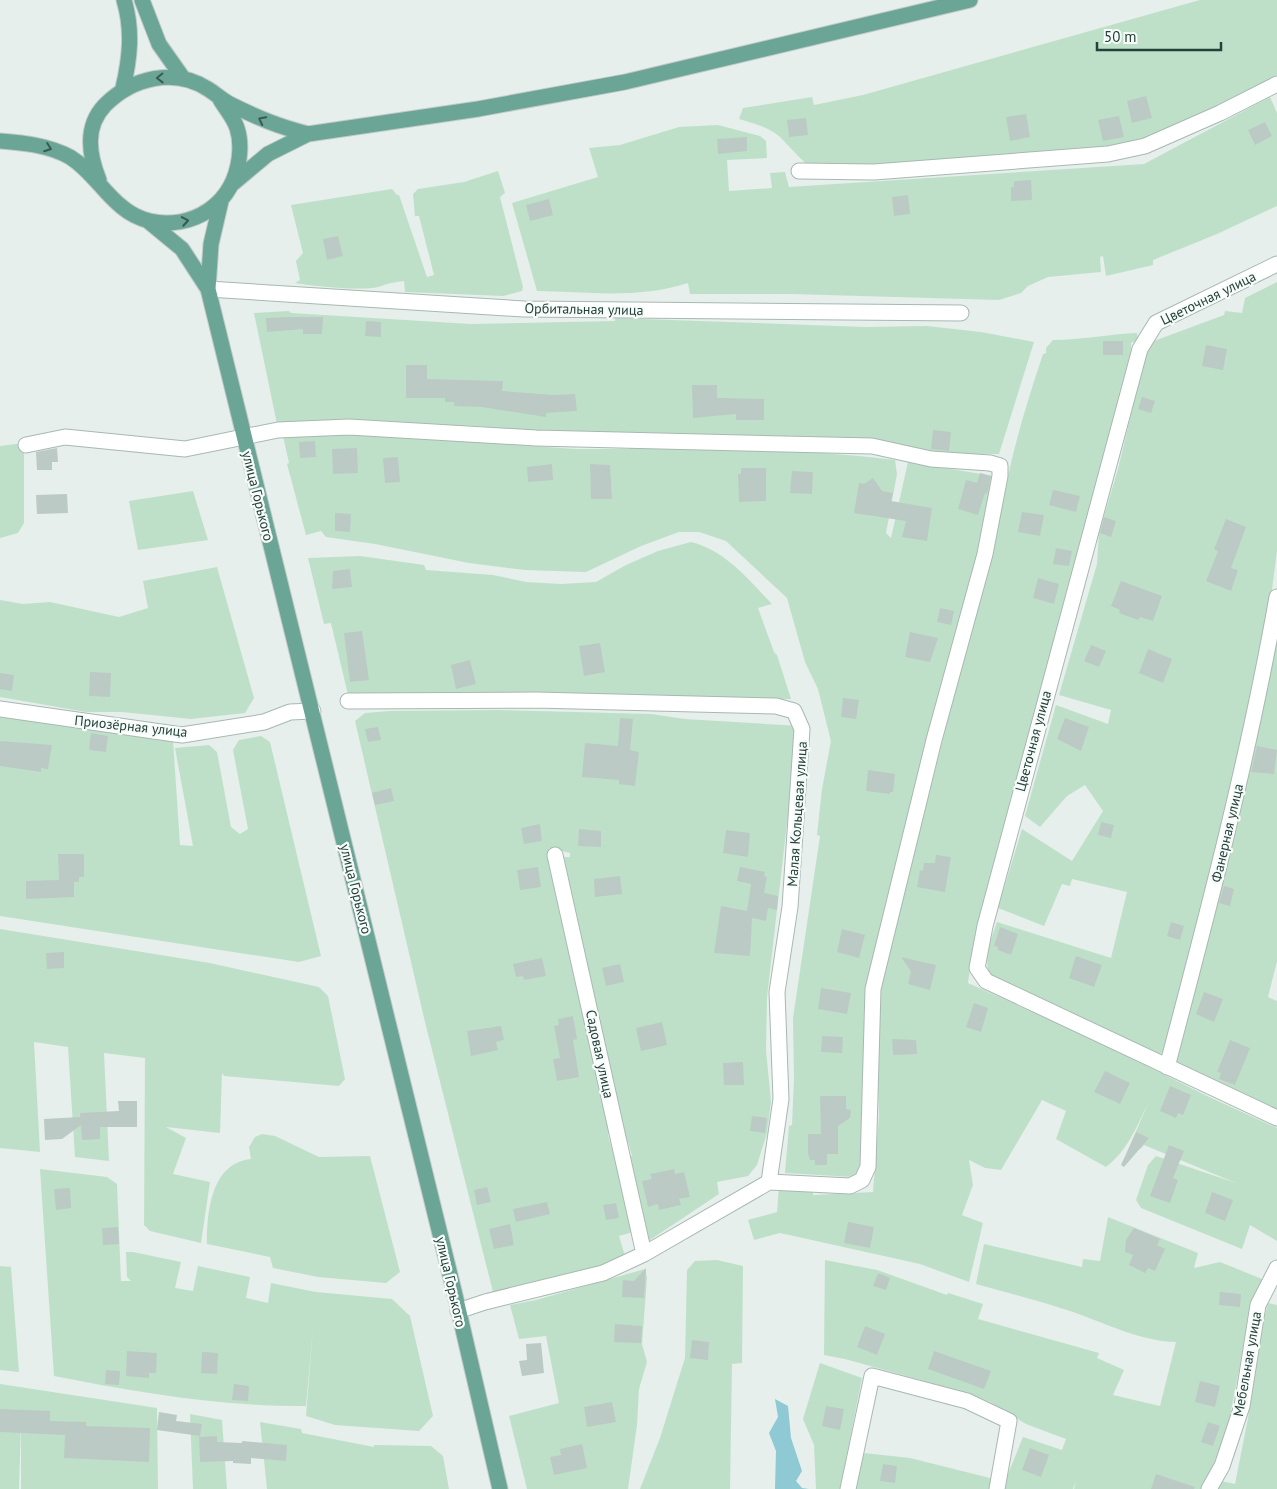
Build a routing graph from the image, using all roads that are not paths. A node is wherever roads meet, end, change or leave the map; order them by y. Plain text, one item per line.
1 (124, 0) edge
2 (142, 0) edge
3 (970, 0) edge
4 (183, 78) junction
5 (1277, 84) edge
6 (123, 88) junction
7 (220, 99) junction
8 (308, 134) junction
9 (0, 140) edge
10 (799, 171) dead end
11 (99, 181) junction
12 (231, 185) junction
13 (221, 201) junction
14 (148, 221) junction
15 (1277, 264) edge
16 (208, 289) junction
17 (961, 313) dead end
18 (244, 438) junction
19 (26, 445) dead end
20 (1277, 597) edge
21 (348, 701) dead end
22 (0, 709) edge
23 (313, 711) junction
24 (555, 855) dead end
25 (1166, 1067) junction
26 (1277, 1118) edge
27 (768, 1182) junction
28 (644, 1254) junction
29 (1277, 1268) edge
30 (458, 1311) junction
31 (500, 1489) edge
32 (848, 1489) edge
33 (997, 1489) edge
34 (1209, 1489) edge

1 - 6 main road
2 - 4 main road
3 - 8 main road
4 -> 6 main road
4 - 7 main road
5 - 10 street
6 - 11 main road
8 -> 7 main road
7 - 12 main road
8 - 12 main road
9 -> 11 main road
11 - 14 main road
12 - 13 main road
14 -> 13 main road
13 - 16 main road
14 - 16 main road
15 - 25 street, Цветочная улица
16 - 17 street, Орбитальная улица
16 - 18 main road, улица Горького
18 - 19 street
18 - 23 main road, улица Горького
18 - 27 street
20 - 25 street, Фанерная улица
21 - 27 street, Малая Кольцевая улица
22 - 23 street, Приозёрная улица
23 - 30 main road, улица Горького
24 - 28 street, Садовая улица
25 - 26 street, Цветочная улица
27 - 28 street
28 - 30 street
29 - 34 street, Мебельная улица
30 - 31 main road, улица Горького
32 - 33 street

